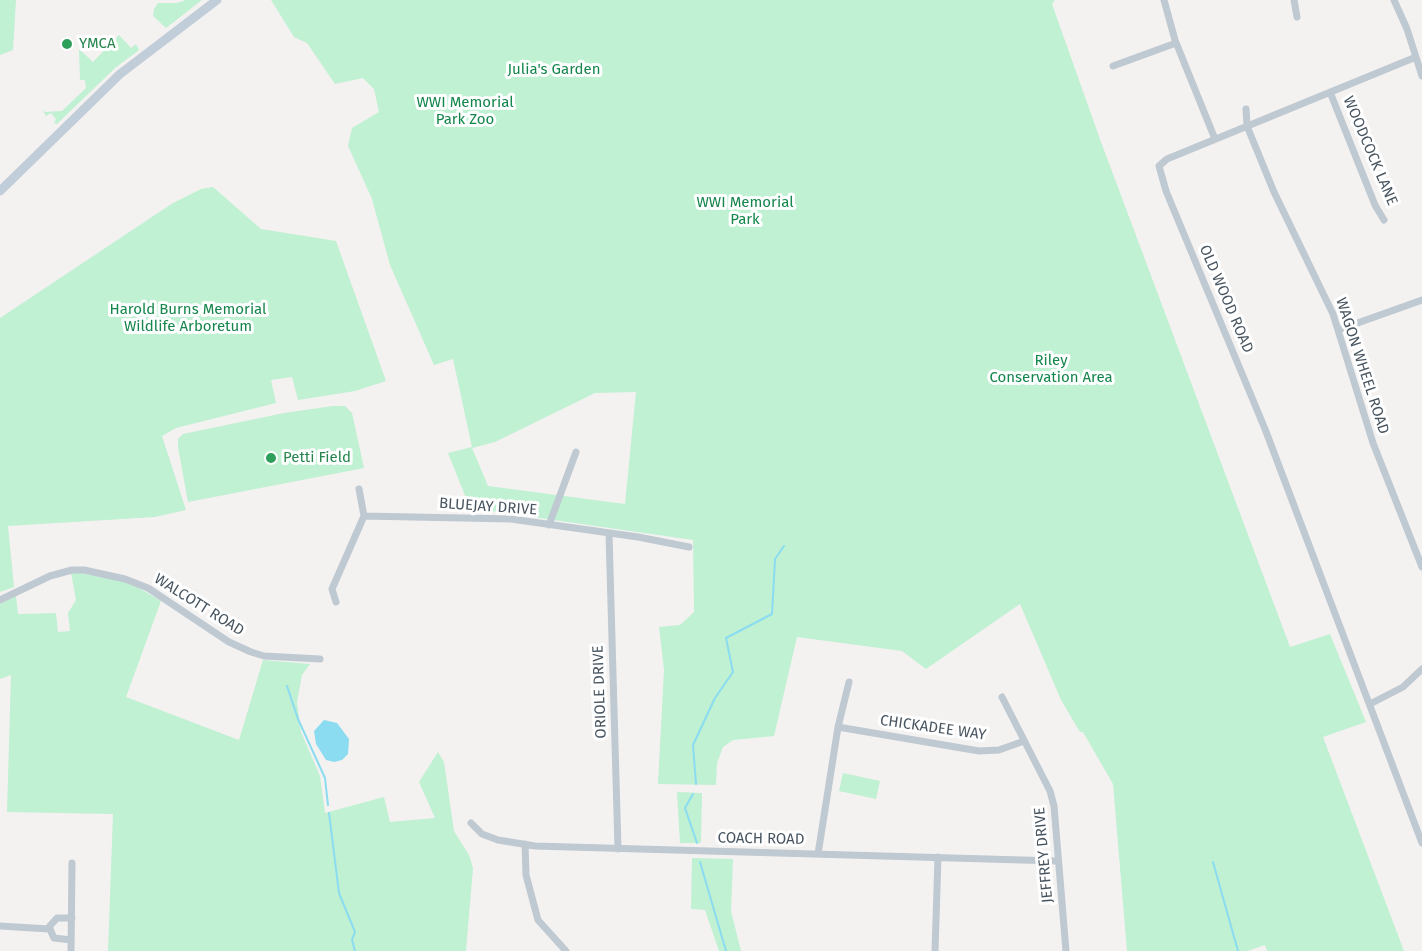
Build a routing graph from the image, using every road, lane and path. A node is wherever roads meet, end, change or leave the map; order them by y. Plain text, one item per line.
1 (217, 0) edge
2 (1164, 0) edge
3 (1294, 0) edge
4 (1394, 0) edge
5 (1297, 17) dead end
6 (1176, 42) junction
7 (1416, 57) junction
8 (1113, 66) dead end
9 (1422, 76) edge
10 (1330, 92) junction
11 (1246, 109) dead end
12 (1247, 126) junction
13 (1215, 139) junction
14 (0, 191) edge
15 (1384, 220) dead end
16 (1422, 300) edge
17 (1338, 330) junction
18 (576, 452) dead end
19 (360, 489) dead end
20 (364, 516) junction
21 (549, 525) junction
22 (609, 534) junction
23 (689, 547) dead end
24 (1422, 567) edge
25 (0, 600) edge
26 (336, 602) dead end
27 (320, 659) dead end
28 (1422, 669) edge
29 (849, 682) dead end
30 (1002, 697) dead end
31 (1370, 704) junction
32 (838, 727) junction
33 (1024, 741) junction
34 (471, 823) dead end
35 (1422, 843) edge
36 (525, 844) junction
37 (618, 849) junction
38 (818, 854) junction
39 (938, 857) junction
40 (1057, 861) junction
41 (72, 863) dead end
42 (72, 918) junction
43 (0, 926) edge
44 (49, 929) junction
45 (71, 940) junction
46 (71, 951) edge
47 (566, 951) edge
48 (935, 951) edge
49 (1065, 951) edge

1 - 14 main road
2 - 6 street
3 - 5 street
4 - 7 street
6 - 8 street
6 - 13 street
7 - 9 street
7 - 10 street, OLD WOOD ROAD
10 - 12 street, OLD WOOD ROAD
10 - 15 street, WOODCOCK LANE
11 - 12 street, WAGON WHEEL ROAD
12 - 13 street, OLD WOOD ROAD
12 - 17 street, WAGON WHEEL ROAD
13 - 31 street, OLD WOOD ROAD
16 - 17 street
17 - 24 street, WAGON WHEEL ROAD
18 - 21 street
19 - 20 street
20 - 21 street, BLUEJAY DRIVE
20 - 26 street
21 - 22 street, BLUEJAY DRIVE
22 - 23 street, BLUEJAY DRIVE
22 - 37 street, ORIOLE DRIVE
25 - 27 street, WALCOTT ROAD
28 - 31 street
29 - 32 street
30 - 33 street, JEFFREY DRIVE
31 - 35 street
32 - 33 street, CHICKADEE WAY
32 - 38 street
33 - 40 street, JEFFREY DRIVE
34 - 36 street, COACH ROAD
36 - 37 street, COACH ROAD
36 - 47 street
37 - 38 street, COACH ROAD
38 - 39 street, COACH ROAD
39 - 40 street, COACH ROAD
39 - 48 street
40 - 49 street, JEFFREY DRIVE
41 - 42 street
42 - 44 street
42 - 45 street
43 - 44 street
44 - 45 street
45 - 46 street

